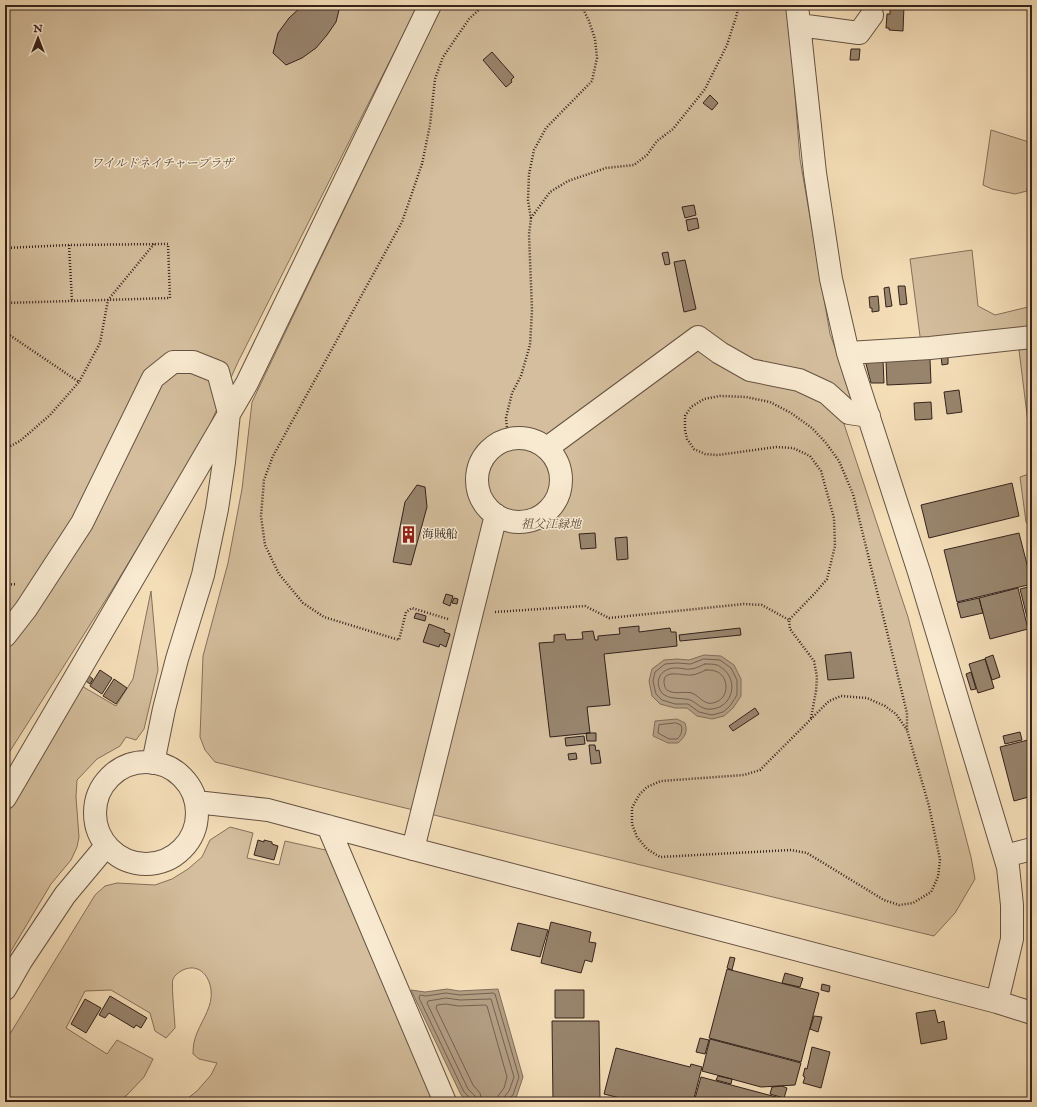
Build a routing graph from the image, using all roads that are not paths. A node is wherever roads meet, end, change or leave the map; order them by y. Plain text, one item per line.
1 (430, 5) edge
2 (798, 15) edge
3 (872, 15) dead end
4 (1032, 337) edge
5 (848, 353) junction
6 (229, 413) junction
7 (869, 416) junction
8 (547, 448) junction
9 (496, 515) junction
10 (5, 636) edge
11 (154, 763) junction
12 (5, 798) edge
13 (196, 802) junction
14 (328, 826) junction
15 (106, 846) junction
16 (413, 849) junction
17 (1032, 849) edge
18 (1005, 856) junction
19 (5, 989) edge
20 (998, 1002) junction
21 (1032, 1013) edge
22 (445, 1102) edge

1 - 6 street
2 - 3 street
2 - 5 street
4 - 5 street
5 - 7 street
6 - 10 street
6 - 11 street
6 - 12 street
7 - 8 street
7 - 18 street
8 - 9 street
8 - 9 street
9 - 16 street
11 - 13 street
11 - 15 street
13 - 14 street
13 - 15 street
14 - 16 street
14 - 22 street
15 - 19 street
16 - 20 street
17 - 18 street
18 - 20 street
20 - 21 street

